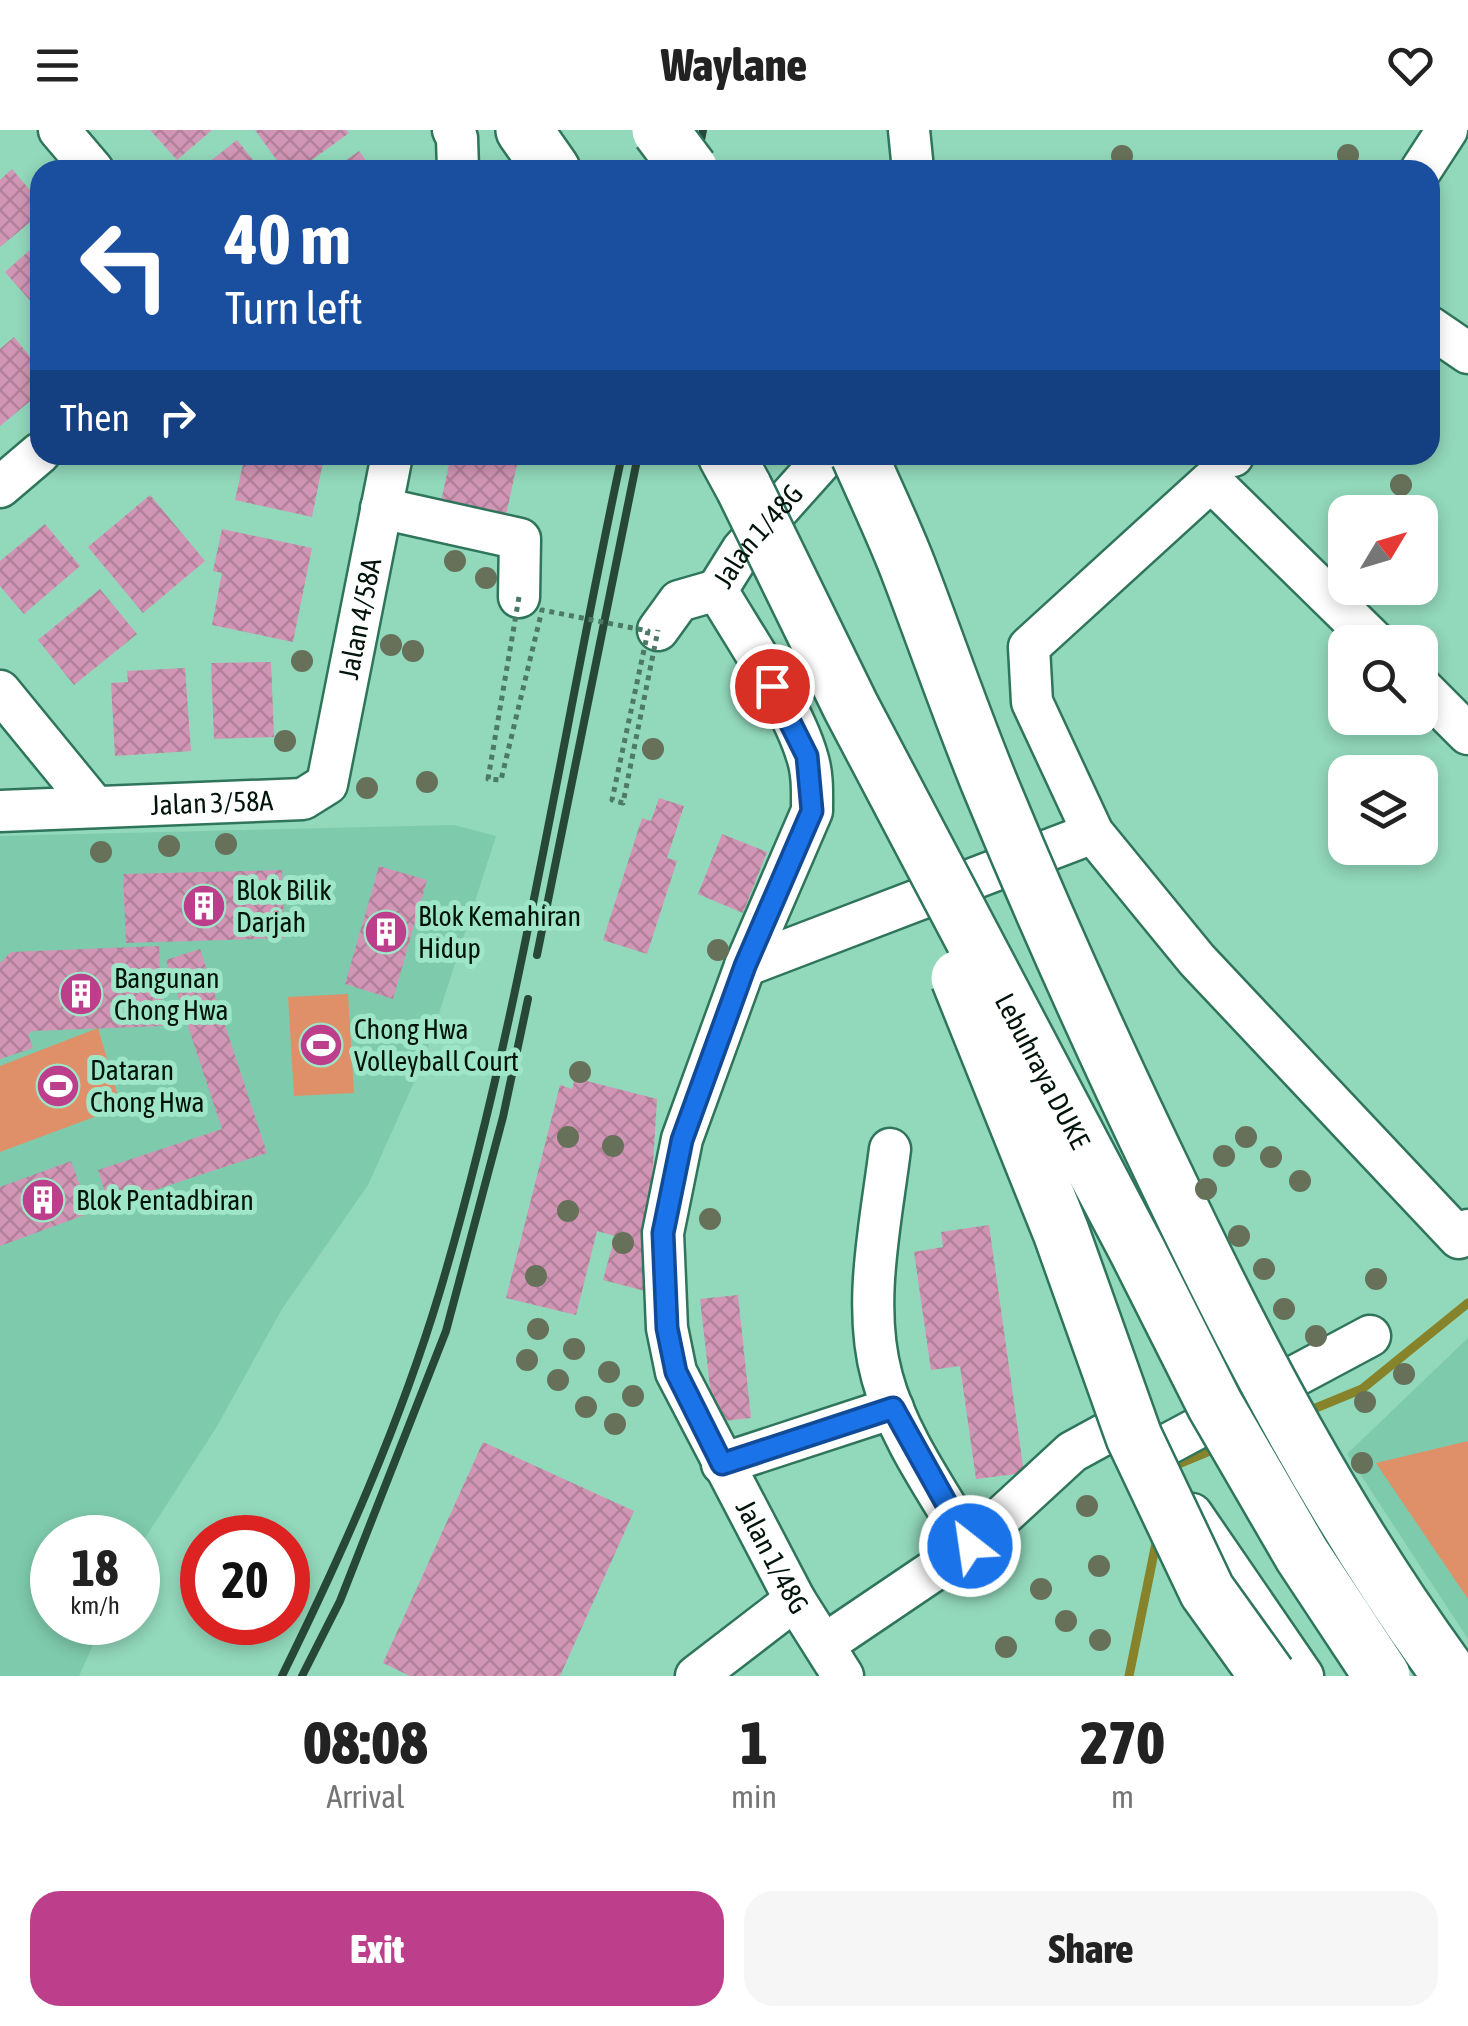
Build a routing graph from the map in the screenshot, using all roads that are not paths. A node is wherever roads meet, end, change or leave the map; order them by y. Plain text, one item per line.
1 (59, 130) edge
2 (453, 130) edge
3 (524, 130) edge
4 (660, 130) edge
5 (908, 130) edge
6 (1448, 130) edge
7 (84, 160) edge
8 (458, 160) edge
9 (545, 160) edge
10 (682, 160) edge
11 (912, 160) edge
12 (1428, 160) edge
13 (1440, 333) edge
14 (1468, 353) edge
15 (30, 461) edge
16 (390, 465) edge
17 (731, 465) edge
18 (818, 465) edge
19 (863, 465) edge
20 (0, 486) edge
21 (381, 508) junction
22 (717, 590) junction
23 (519, 597) road end
24 (1359, 625) edge
25 (658, 630) road end
26 (0, 691) edge
27 (1438, 704) edge
28 (850, 707) junction
29 (1468, 734) edge
30 (327, 784) joint
31 (94, 807) junction
32 (0, 810) edge
33 (1093, 833) junction
34 (745, 966) junction
35 (890, 1150) dead end
36 (1468, 1230) edge
37 (1370, 1336) dead end
38 (893, 1408) junction
39 (1155, 1451) junction
40 (722, 1464) junction
41 (970, 1546) junction
42 (794, 1600) junction
43 (834, 1660) edge
44 (696, 1676) edge
45 (1268, 1676) edge
46 (1302, 1676) edge
47 (1382, 1676) edge
48 (1451, 1676) edge

1 - 7 street
2 - 8 street
3 - 9 highway
4 - 10 highway, bridge
5 - 11 street
6 - 12 street
13 - 14 street
15 - 20 street
16 - 21 street, Jalan 4/58A
17 - 28 highway, Lebuhraya DUKE, bridge
18 - 22 street, Jalan 1/48G
19 - 48 highway, bridge
21 - 23 street
21 - 30 street, Jalan 4/58A
22 - 25 street
22 - 34 street, Jalan 1/48G
24 - 33 street
26 - 31 street
27 - 29 street
28 - 45 highway, bridge
28 - 47 highway, Lebuhraya DUKE, bridge
30 - 31 street, Jalan 3/58A
31 - 32 street, Jalan 3/58A
33 - 34 street
33 - 36 street
34 - 40 street, Jalan 1/48G
35 - 38 street
37 - 39 street
38 - 40 street
38 - 41 street
39 - 41 street
39 - 46 street
40 - 42 street, Jalan 1/48G
41 - 43 street
42 - 43 street, Jalan 1/48G
42 - 44 street

